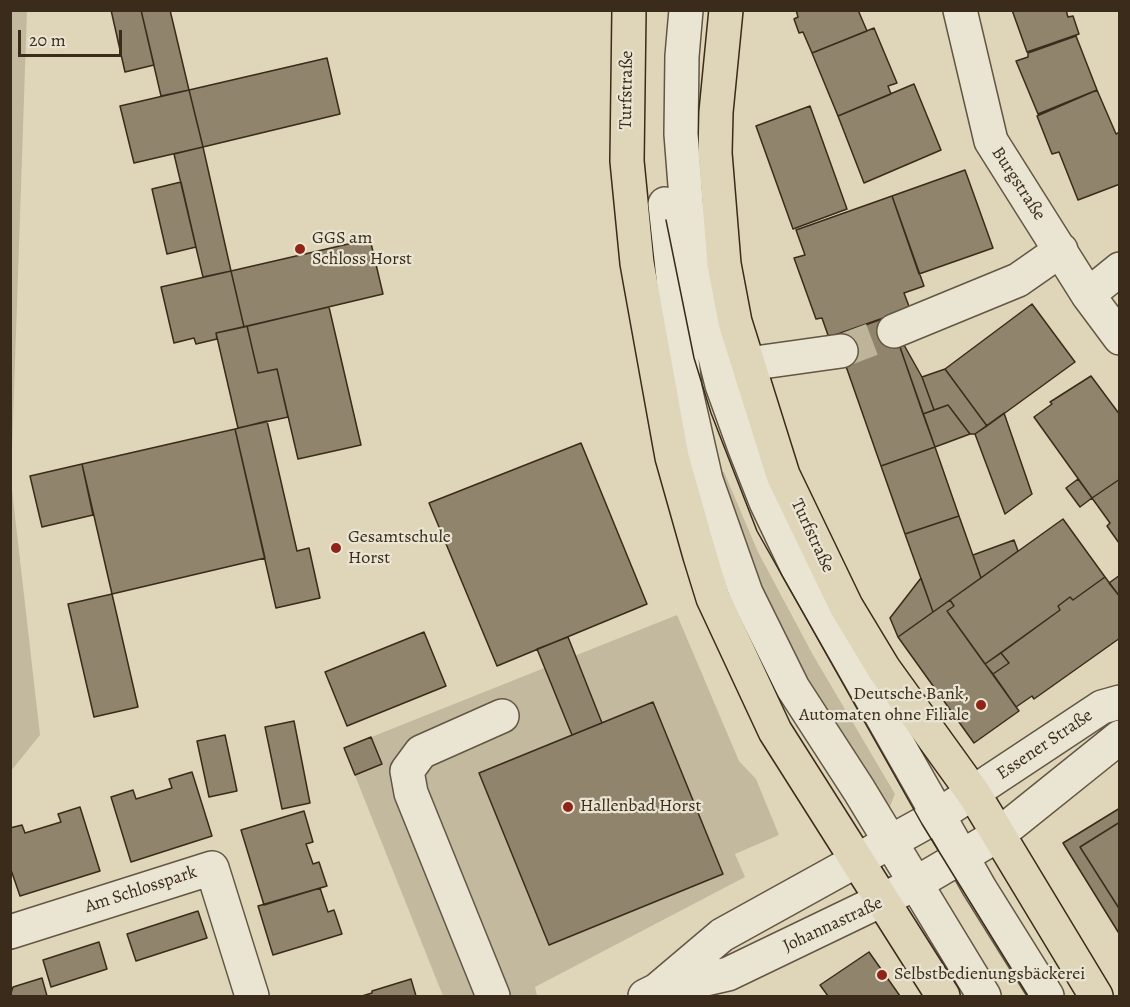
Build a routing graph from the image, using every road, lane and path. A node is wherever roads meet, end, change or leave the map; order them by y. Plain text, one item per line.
1 (629, 10) edge
2 (664, 10) edge
3 (686, 10) edge
4 (726, 10) edge
5 (960, 10) edge
6 (1061, 250) junction
7 (1119, 269) edge
8 (1088, 295) junction
9 (894, 332) tunnel mouth
10 (1119, 338) edge
11 (841, 351) tunnel mouth
12 (748, 364) junction
13 (1119, 702) edge
14 (502, 716) dead end
15 (1119, 737) edge
16 (974, 794) junction
17 (939, 815) junction
18 (998, 835) junction
19 (890, 842) junction
20 (962, 857) junction
21 (856, 860) junction
22 (915, 884) junction
23 (882, 902) junction
24 (10, 932) edge
25 (654, 994) edge
26 (252, 996) edge
27 (493, 996) edge
28 (944, 996) edge
29 (984, 996) edge
30 (1047, 996) edge
31 (1096, 996) edge

1 - 21 main road, Turfstraße
2 - 19 street
3 - 17 street
4 - 12 main road, Turfstraße
5 - 6 street, Burgstraße
6 - 8 street, Burgstraße
6 - 9 street
7 - 8 street
8 - 10 street, Burgstraße
11 - 12 street
12 - 16 main road, Turfstraße
13 - 16 street, Essener Straße
14 - 27 street
15 - 18 street, Essener Straße
16 - 17 street, Johannastraße
16 - 18 main road, Turfstraße
17 - 19 street, Johannastraße
17 - 20 street
18 - 20 street, Johannastraße
18 - 31 main road, Turfstraße
19 - 21 street, Johannastraße
19 - 22 street
20 - 22 street, Johannastraße
20 - 30 street
21 - 23 main road, Turfstraße
21 - 25 street, Johannastraße
22 - 23 street, Johannastraße
22 - 29 street
23 - 25 street, Johannastraße
23 - 28 main road, Turfstraße
24 - 26 street, Am Schlosspark

